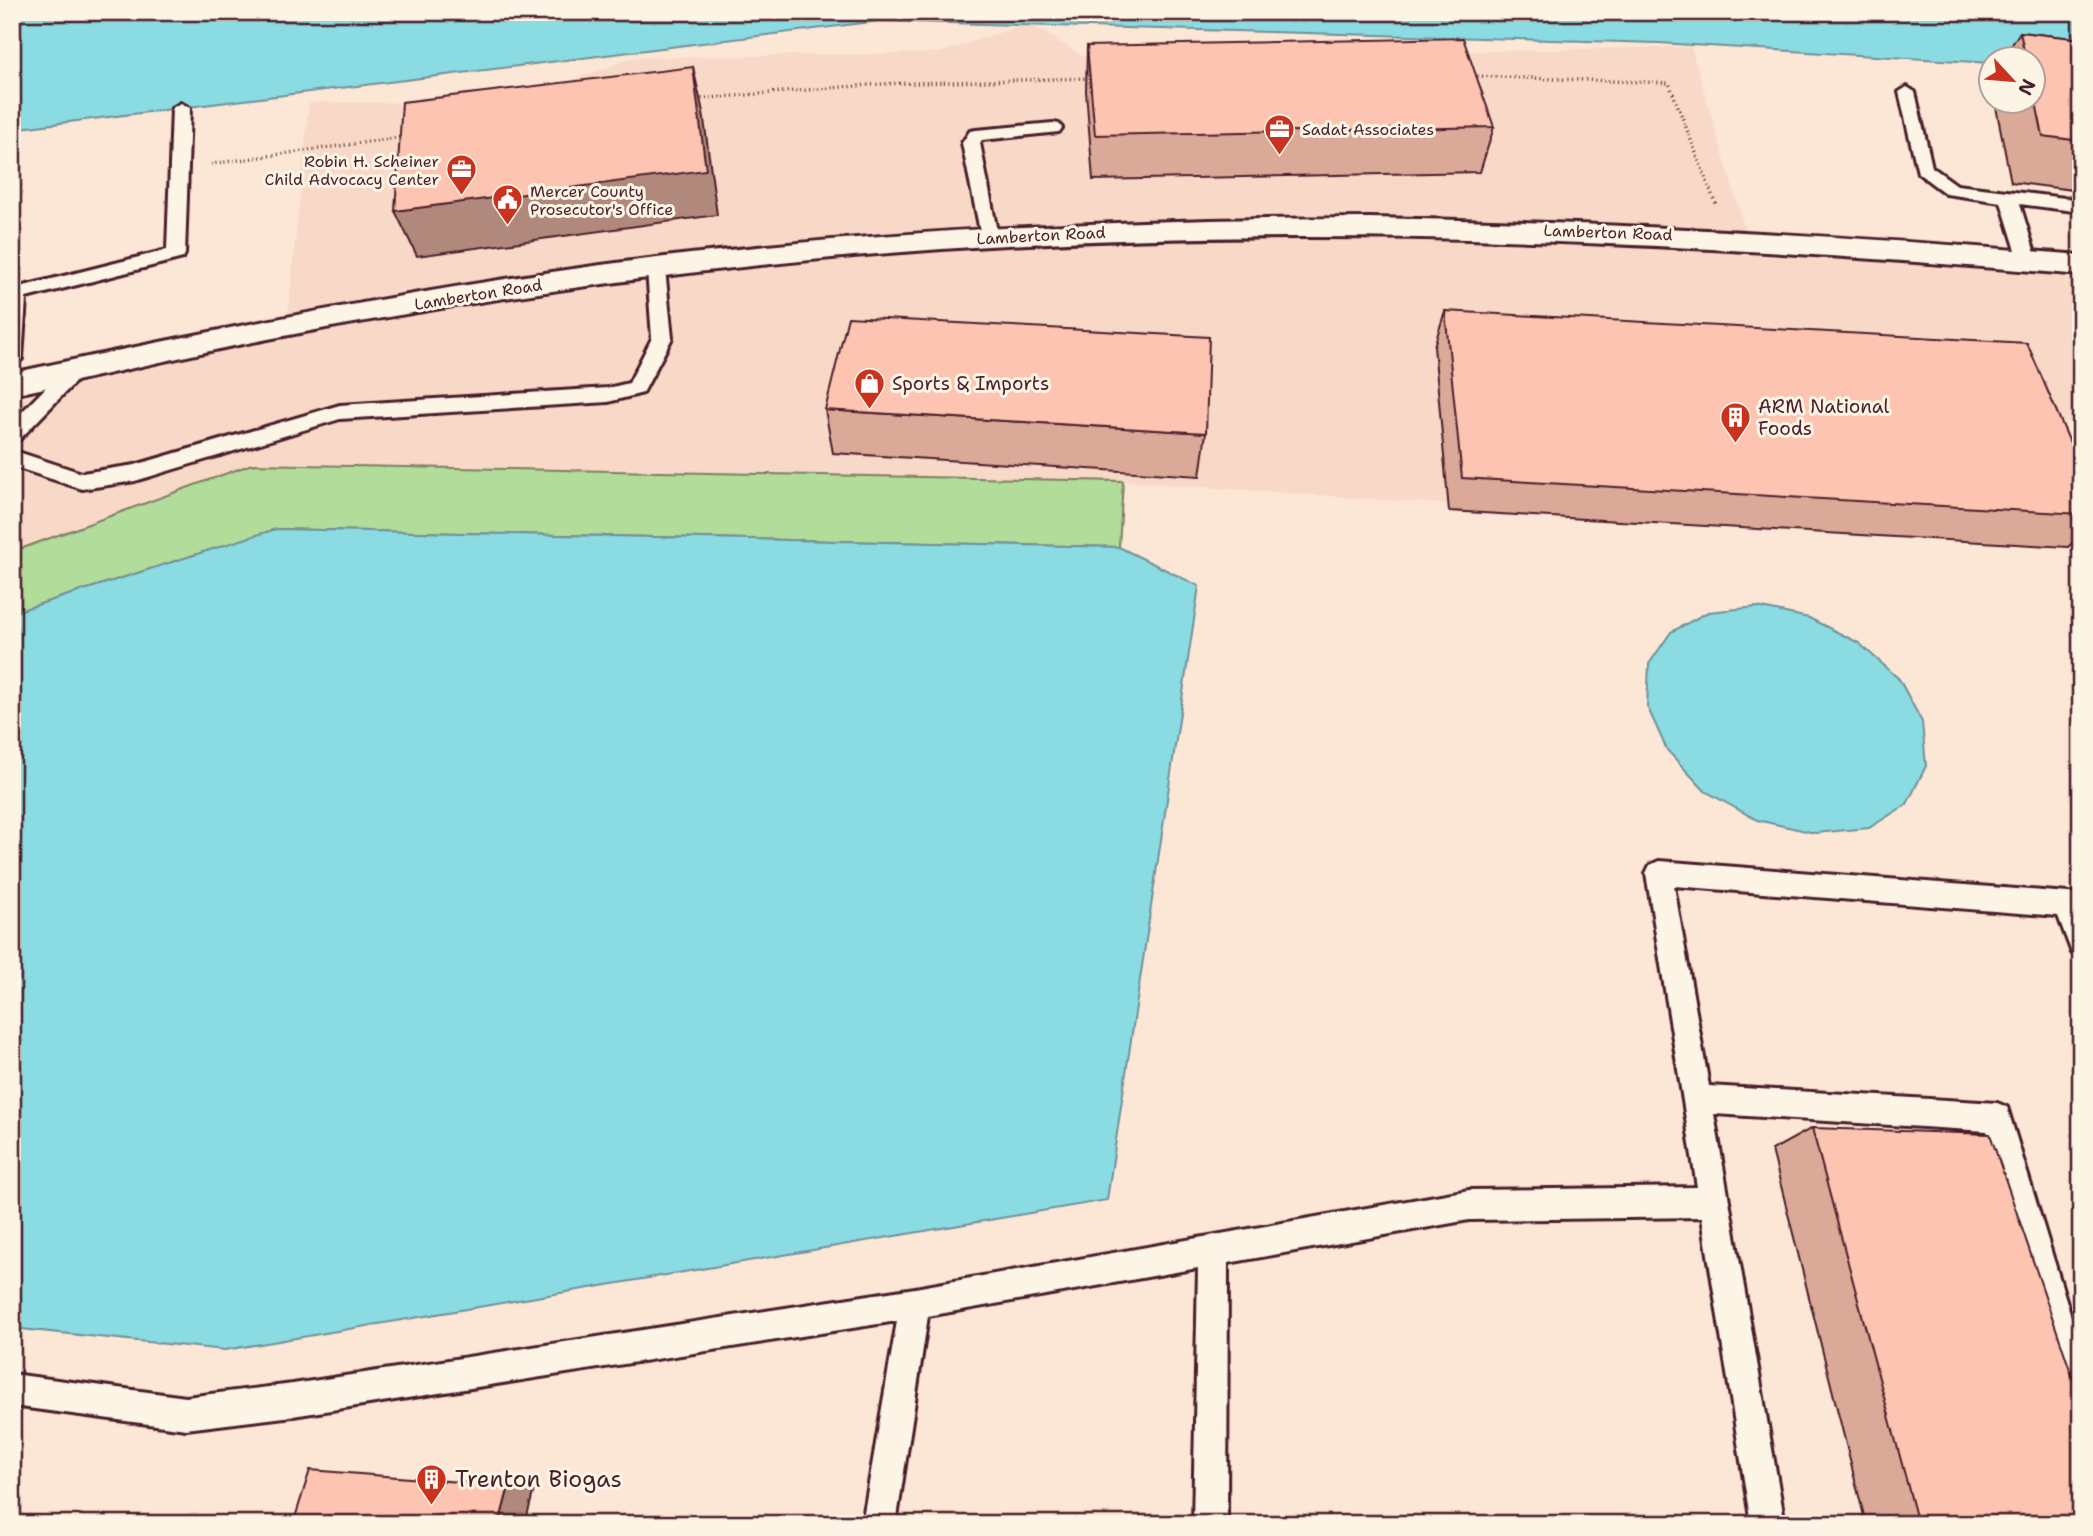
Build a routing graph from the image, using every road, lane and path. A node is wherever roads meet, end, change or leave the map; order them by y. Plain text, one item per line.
1 (1907, 92) dead end
2 (181, 108) dead end
3 (1054, 128) dead end
4 (2009, 197) junction
5 (2081, 206) edge
6 (989, 237) junction
7 (2028, 261) junction
8 (2081, 265) edge
9 (656, 269) junction
10 (12, 359) edge
11 (74, 371) junction
12 (12, 384) edge
13 (12, 435) edge
14 (12, 458) edge
15 (2074, 905) edge
16 (2081, 944) edge
17 (1697, 1099) junction
18 (1713, 1202) junction
19 (1213, 1250) junction
20 (915, 1303) junction
21 (12, 1390) edge
22 (2081, 1403) edge
23 (879, 1524) edge
24 (1210, 1524) edge
25 (1768, 1524) edge

1 - 4 lane
2 - 10 lane
3 - 6 lane
4 - 5 lane
4 - 7 lane
6 - 7 street, Lamberton Road
6 - 9 street, Lamberton Road
7 - 8 street, Lamberton Road
9 - 11 street, Lamberton Road
9 - 14 lane
11 - 12 street, Lamberton Road
11 - 13 lane
15 - 16 lane
15 - 17 lane
17 - 18 lane
17 - 22 lane
18 - 19 lane
18 - 25 lane
19 - 20 lane
19 - 24 lane
20 - 21 lane
20 - 23 lane

